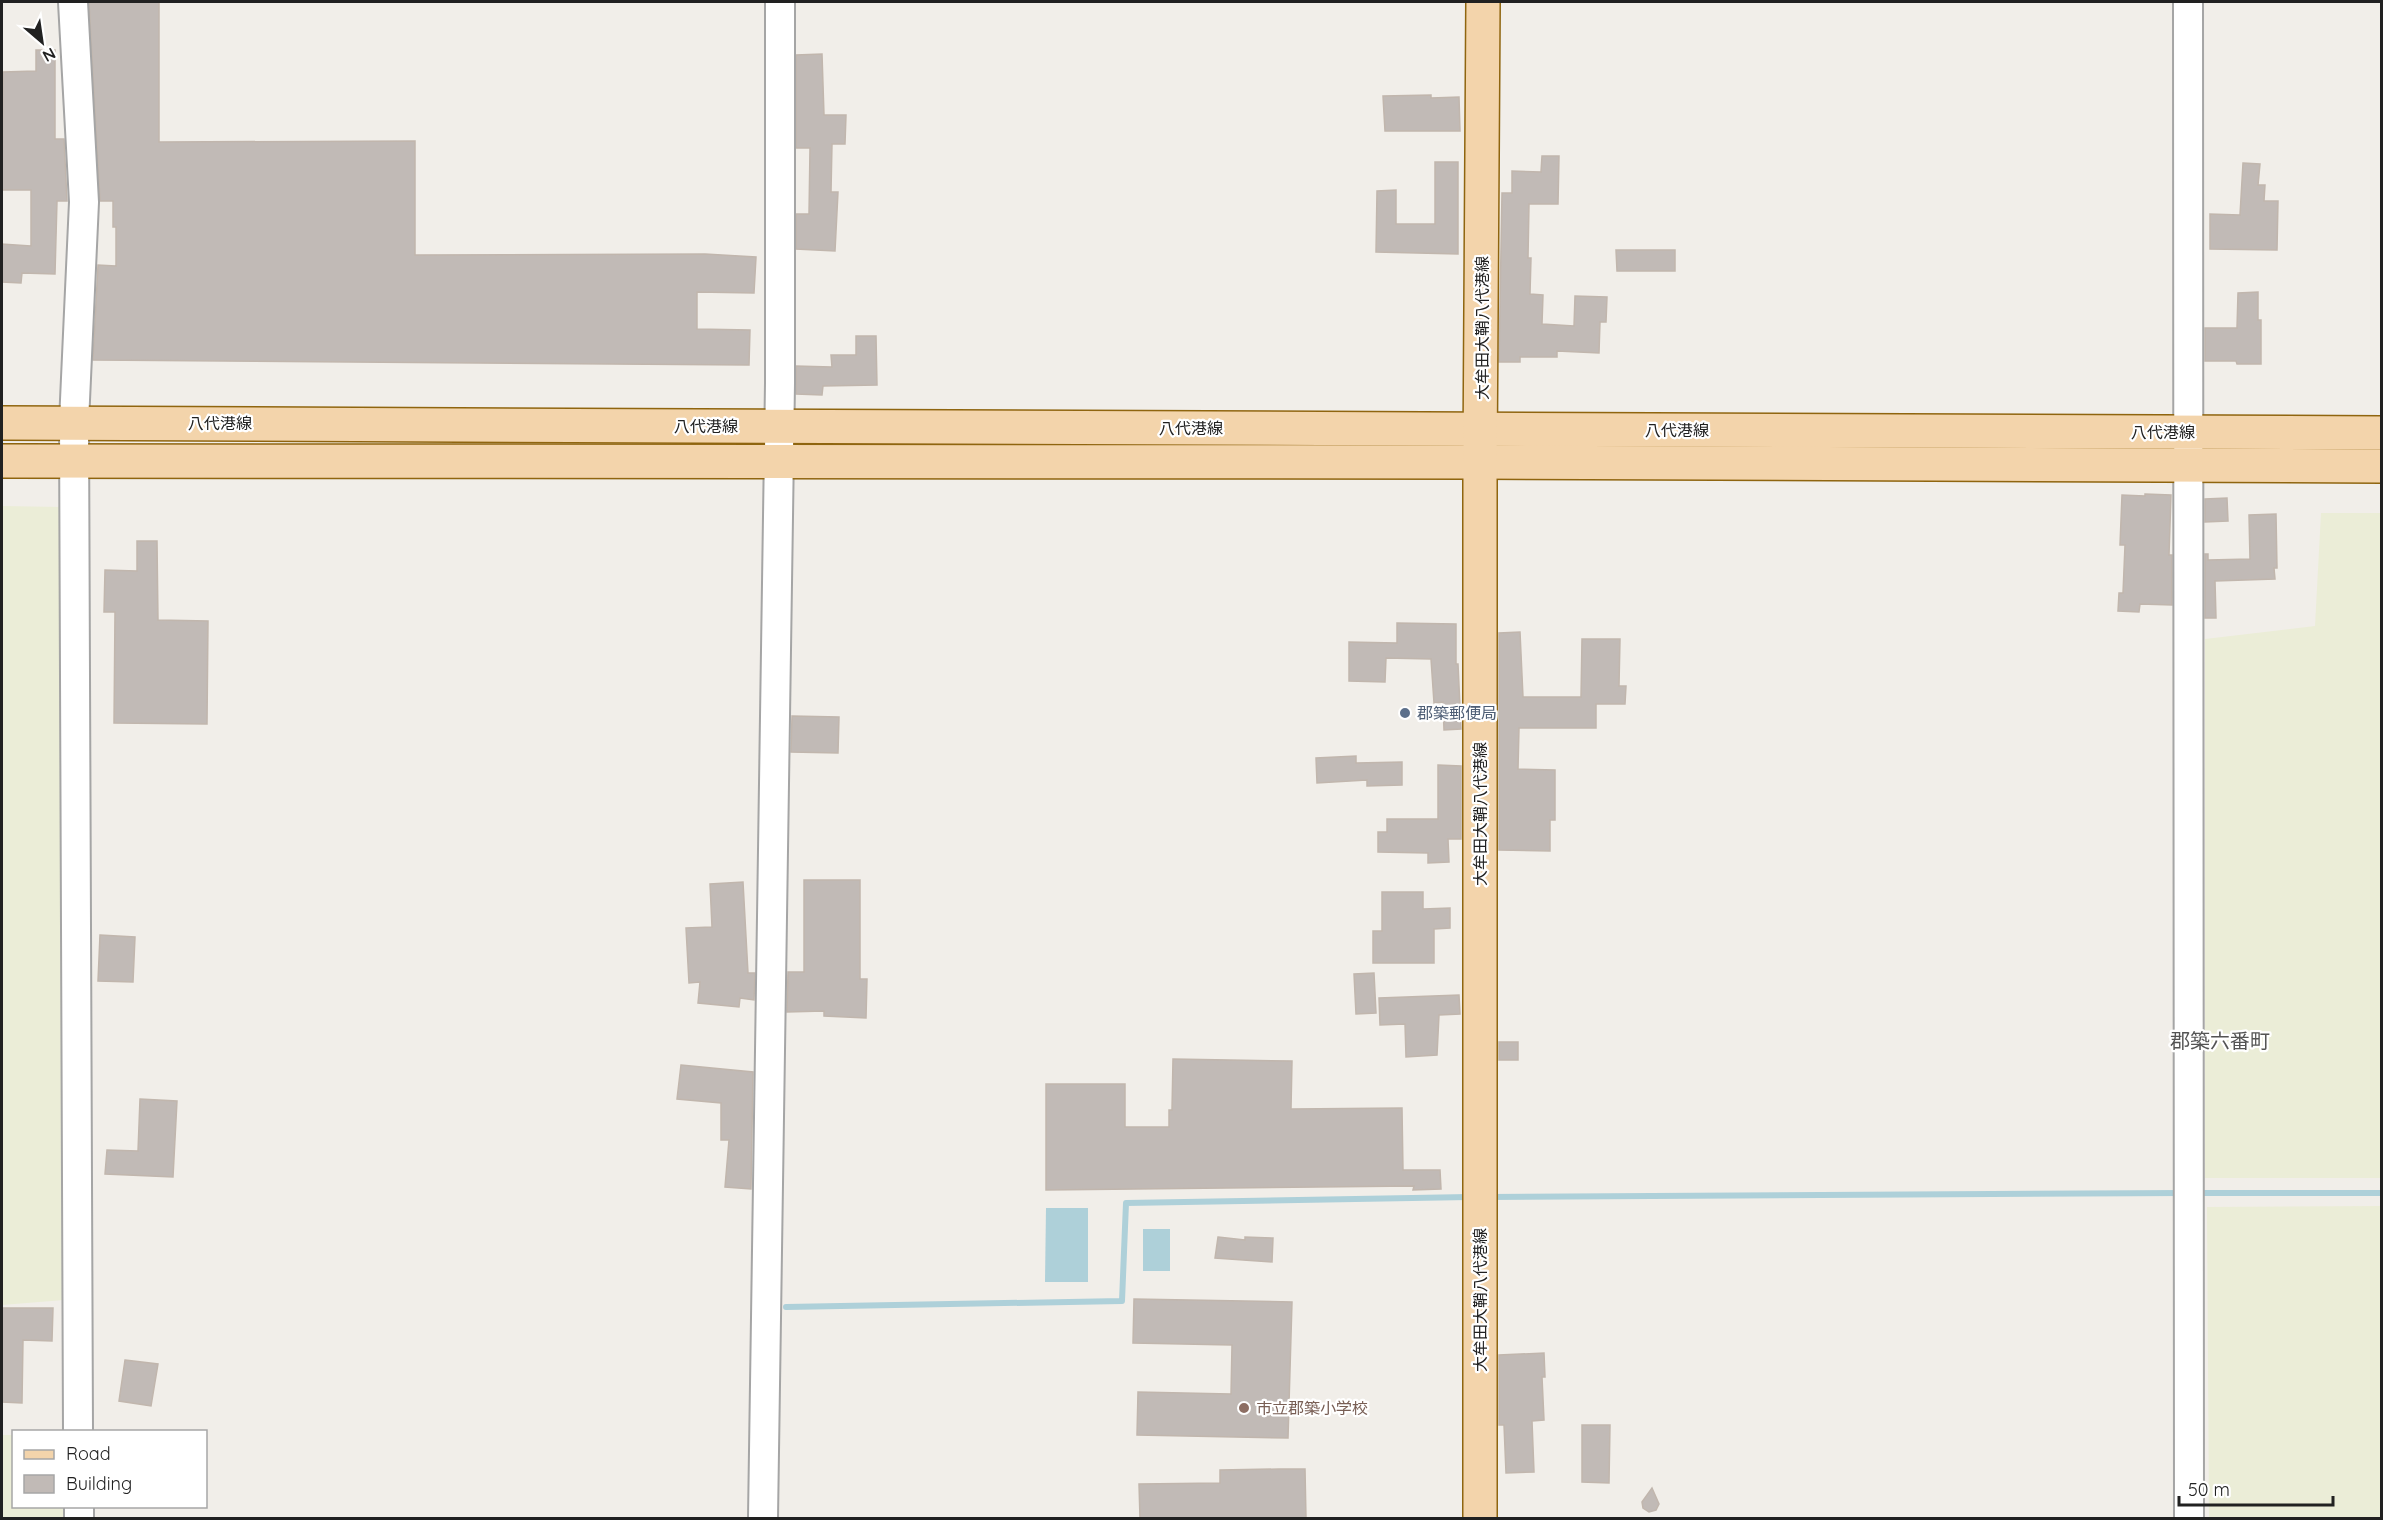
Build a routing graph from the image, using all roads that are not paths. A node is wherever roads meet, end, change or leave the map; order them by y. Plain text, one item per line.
1 (73, 2) edge
2 (780, 2) edge
3 (1483, 2) edge
4 (2188, 2) edge
5 (2, 423) edge
6 (74, 423) junction
7 (778, 426) junction
8 (1482, 429) junction
9 (2190, 432) junction
10 (2382, 433) edge
11 (2, 461) edge
12 (74, 462) junction
13 (1480, 462) junction
14 (777, 463) junction
15 (2190, 466) junction
16 (2382, 466) edge
17 (78, 1430) edge
18 (763, 1518) edge
19 (1480, 1518) edge
20 (2189, 1518) edge

1 - 6 street
2 - 7 street
3 - 8 main road, 大牟田大鞘八代港線
4 - 9 street
5 - 6 main road, 八代港線
6 - 7 main road, 八代港線
6 - 12 street
7 - 8 main road, 八代港線
7 - 14 street
8 - 9 main road, 八代港線
8 - 13 main road, 大牟田大鞘八代港線
9 - 10 main road, 八代港線
9 - 15 street
11 - 12 main road, 八代港線
12 - 14 main road, 八代港線
12 - 17 street
13 - 14 main road, 八代港線
13 - 15 main road, 八代港線
13 - 19 main road, 大牟田大鞘八代港線
14 - 18 street
15 - 16 main road, 八代港線
15 - 20 street

